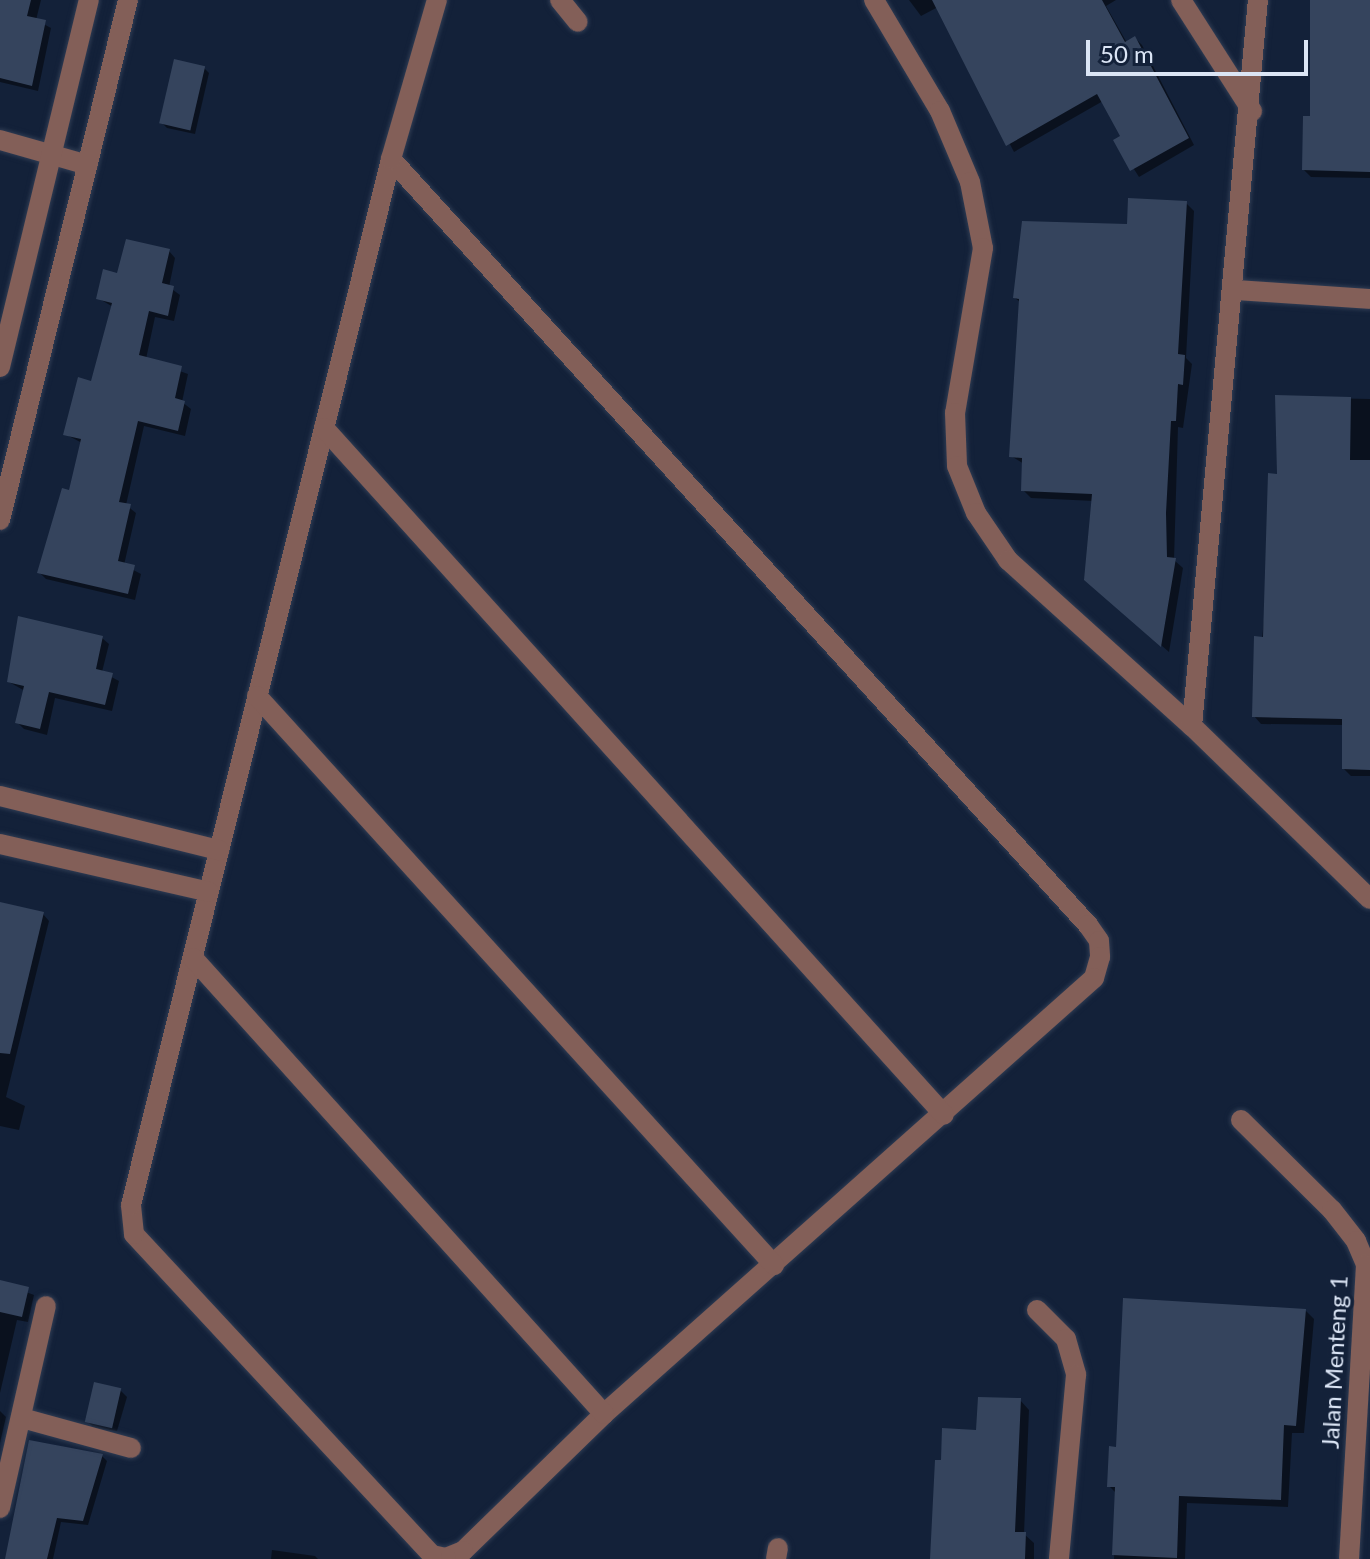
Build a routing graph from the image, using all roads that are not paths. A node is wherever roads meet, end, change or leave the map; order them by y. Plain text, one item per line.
1 (89, 0) edge
2 (128, 0) edge
3 (437, 0) edge
4 (560, 0) edge
5 (874, 0) edge
6 (1181, 0) edge
7 (1258, 0) edge
8 (578, 22) dead end
9 (1252, 111) junction
10 (0, 140) edge
11 (51, 153) junction
12 (391, 159) junction
13 (88, 165) junction
14 (1235, 290) junction
15 (1370, 299) edge
16 (0, 367) edge
17 (324, 428) junction
18 (0, 520) edge
19 (257, 696) junction
20 (1192, 726) junction
21 (0, 796) edge
22 (0, 844) edge
23 (219, 850) junction
24 (209, 892) junction
25 (1370, 899) edge
26 (193, 958) junction
27 (944, 1115) junction
28 (1241, 1120) dead end
29 (774, 1265) junction
30 (46, 1306) dead end
31 (1037, 1310) dead end
32 (604, 1414) junction
33 (22, 1418) junction
34 (131, 1448) dead end
35 (0, 1508) edge
36 (1059, 1559) edge
37 (1349, 1559) edge

1 - 11 street
2 - 13 street
3 - 12 street
4 - 8 street
5 - 20 street
6 - 9 street
7 - 9 street
9 - 14 street
10 - 11 street
11 - 13 street
11 - 16 street
12 - 17 street
12 - 27 street
13 - 18 street
14 - 15 street
14 - 20 street
17 - 19 street
17 - 27 street
19 - 23 street
19 - 29 street
20 - 25 street
21 - 23 street
22 - 24 street
23 - 24 street
24 - 26 street
26 - 32 street
26 - 32 street
27 - 29 street
28 - 37 street, Jalan Menteng 1
29 - 32 street
30 - 33 street
31 - 36 street
33 - 34 street
33 - 35 street

